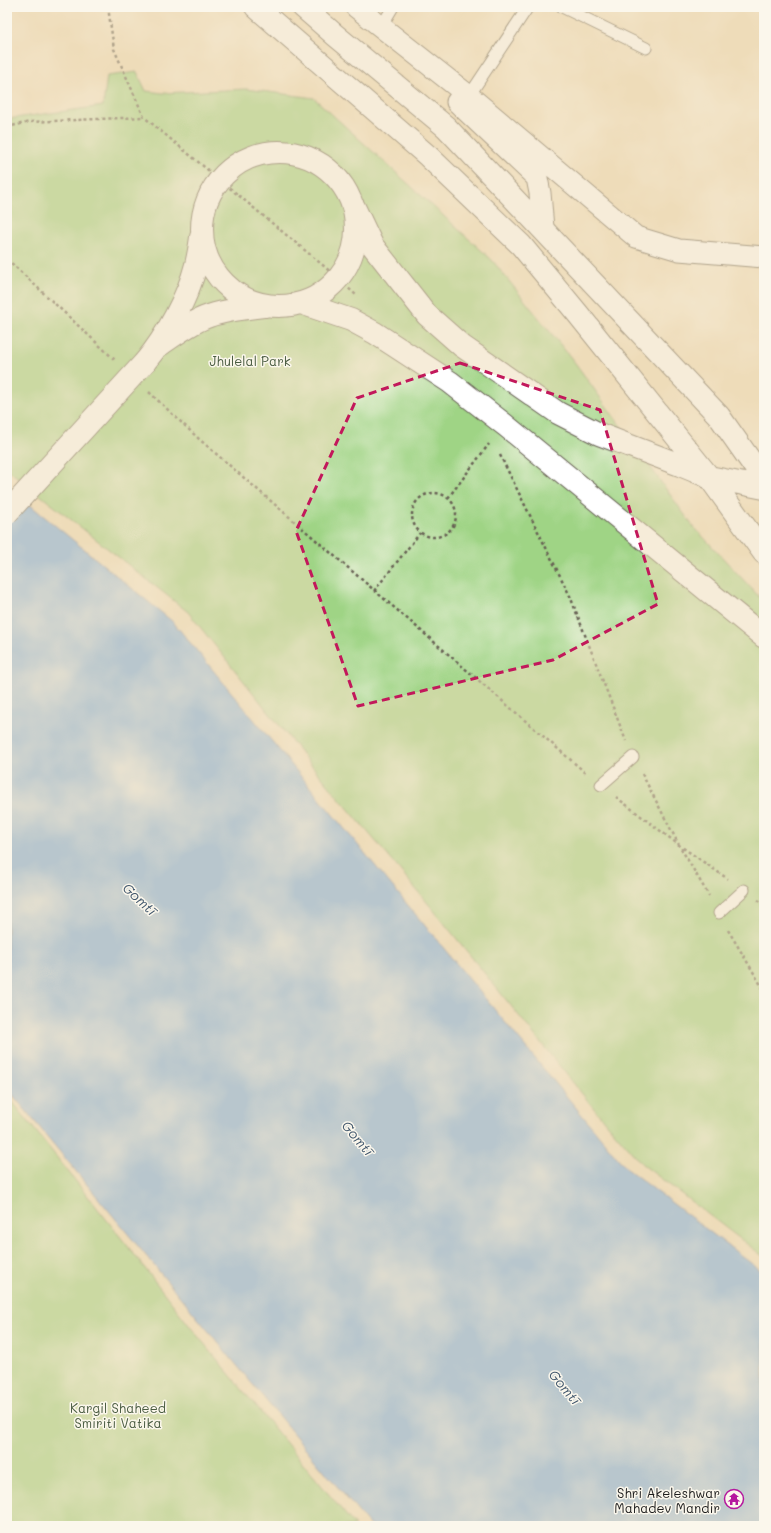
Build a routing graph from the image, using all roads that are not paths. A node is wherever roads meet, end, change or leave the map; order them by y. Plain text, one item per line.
1 (256, 7) edge
2 (303, 7) edge
3 (356, 7) edge
4 (393, 7) edge
5 (528, 7) edge
6 (562, 7) edge
7 (384, 29) junction
8 (646, 48) dead end
9 (469, 96) junction
10 (354, 207) junction
11 (543, 228) junction
12 (202, 234) junction
13 (764, 257) edge
14 (302, 303) junction
15 (267, 305) junction
16 (151, 355) junction
17 (709, 477) junction
18 (764, 480) edge
19 (764, 488) edge
20 (7, 513) edge
21 (764, 553) edge
22 (764, 637) edge
23 (633, 757) road end
24 (601, 785) road end
25 (744, 890) road end
26 (719, 913) road end

1 - 17 street
2 - 11 street
3 - 7 street
4 - 7 lane
5 - 9 lane
6 - 8 lane
7 - 9 street
7 - 11 street
9 - 13 street
10 - 12 street
10 - 14 street
10 - 17 street
11 - 18 street
12 - 15 street
12 - 16 street
14 - 15 street
14 - 22 street
15 - 16 street
16 - 20 street, bridge
17 - 19 street
17 - 21 street
23 - 24 lane
25 - 26 lane

